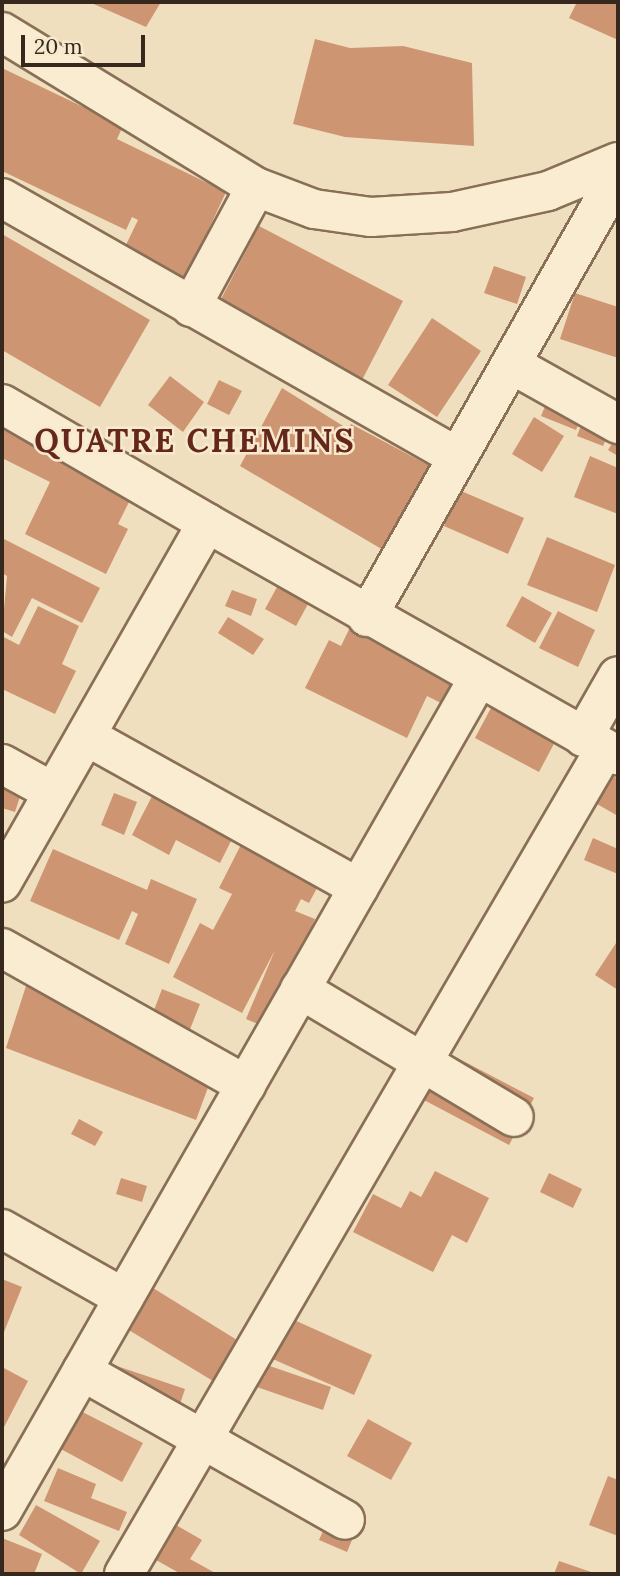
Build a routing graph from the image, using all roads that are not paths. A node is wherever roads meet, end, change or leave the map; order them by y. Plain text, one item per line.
1 (2, 33) edge
2 (618, 162) edge
3 (618, 175) edge
4 (256, 187) junction
5 (2, 198) edge
6 (191, 307) junction
7 (511, 364) junction
8 (2, 404) edge
9 (618, 424) edge
10 (456, 456) junction
11 (206, 523) junction
12 (367, 617) junction
13 (618, 676) edge
14 (478, 679) junction
15 (86, 736) junction
16 (602, 748) edge
17 (2, 764) edge
18 (53, 792) junction
19 (2, 883) edge
20 (359, 888) junction
21 (2, 948) edge
22 (300, 989) junction
23 (422, 1062) junction
24 (246, 1085) junction
25 (514, 1117) dead end
26 (2, 1229) edge
27 (124, 1298) junction
28 (82, 1371) junction
29 (202, 1440) junction
30 (2, 1511) edge
31 (345, 1520) dead end
32 (124, 1574) edge

1 - 4 street
2 - 4 street
3 - 7 street
4 - 6 street
5 - 6 street
6 - 10 street
7 - 9 street
7 - 10 street
8 - 11 street
10 - 12 street
11 - 12 street
11 - 15 street
12 - 14 street
13 - 16 street
14 - 16 street
14 - 20 street
15 - 18 street
15 - 20 street
16 - 23 street
17 - 18 street
18 - 19 street
20 - 22 street
21 - 24 street
22 - 23 street
22 - 24 street
23 - 25 street
23 - 29 street
24 - 27 street
26 - 27 street
27 - 28 street
28 - 29 street
28 - 30 street
29 - 31 street
29 - 32 street

